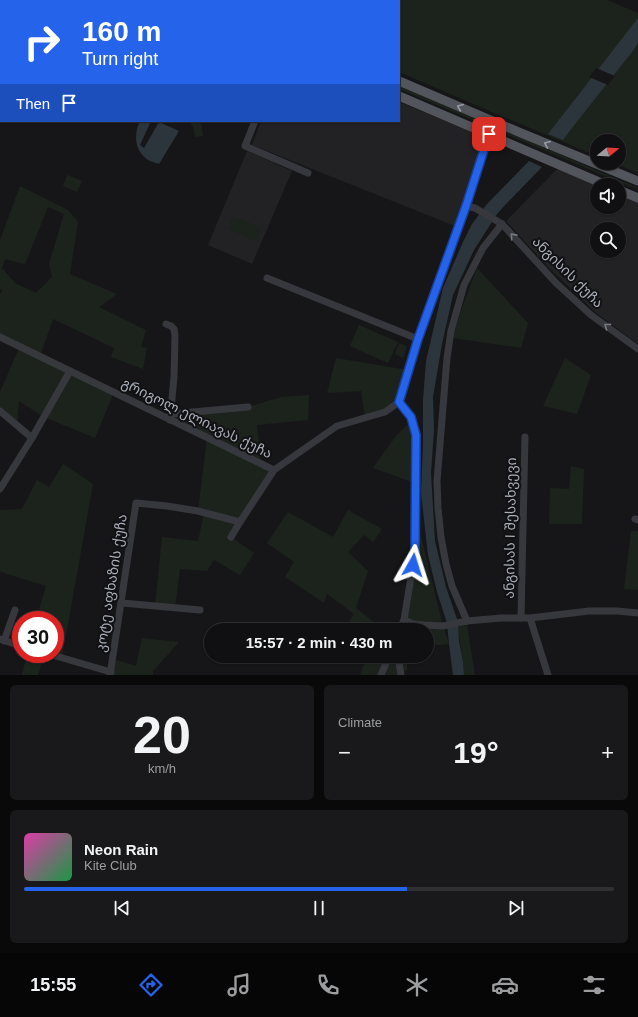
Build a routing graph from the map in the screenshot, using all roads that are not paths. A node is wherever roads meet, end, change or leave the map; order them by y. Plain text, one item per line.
1 (400, 81) edge
2 (400, 96) edge
3 (254, 122) edge
4 (489, 134) junction
5 (308, 173) dead end
6 (590, 178) edge
7 (638, 182) edge
8 (626, 193) edge
9 (638, 198) edge
10 (466, 206) junction
11 (502, 224) junction
12 (267, 278) dead end
13 (166, 324) dead end
14 (0, 337) edge
15 (418, 339) junction
16 (638, 349) edge
17 (70, 371) junction
18 (399, 402) junction
19 (248, 406) dead end
20 (0, 411) edge
21 (170, 416) junction
22 (525, 437) dead end
23 (32, 438) junction
24 (274, 470) junction
25 (0, 489) edge
26 (240, 522) junction
27 (231, 536) dead end
28 (122, 603) junction
29 (16, 610) dead end
30 (200, 610) dead end
31 (638, 613) edge
32 (521, 618) junction
33 (530, 618) junction
34 (404, 620) junction
35 (467, 621) junction
36 (402, 623) edge
37 (2, 640) edge
38 (12, 643) edge
39 (64, 659) edge
40 (386, 663) edge
41 (399, 663) edge
42 (111, 674) edge
43 (381, 675) edge
44 (401, 675) edge
45 (548, 675) edge

7 -> 1 main road
2 - 4 main road
3 - 5 street
4 - 6 main road
4 - 10 street
8 - 9 main road
10 - 11 street, ანგისის ქუჩა
10 - 15 street
16 -> 11 street, ანგისის ქუჩა
11 - 35 street
12 - 15 street
13 - 21 street
14 - 17 street, გრიგოლ ელიავას ქუჩა
15 - 18 street
17 - 21 street, გრიგოლ ელიავას ქუჩა
17 - 23 street
18 - 24 street, გრიგოლ ელიავას ქუჩა
18 - 34 street
19 - 21 street
20 - 23 street
21 - 24 street, გრიგოლ ელიავას ქუჩა
22 - 32 street, ანგისას I შესახვევი
23 - 25 street
24 - 26 street
26 - 27 street
26 - 28 street, კოტე აფხაზის ქუჩა
28 - 30 street
28 - 42 street, კოტე აფხაზის ქუჩა
29 - 37 street
31 - 33 street, ანგისას I შესახვევი
32 - 33 street, ანგისას I შესახვევი
32 - 35 street, ანგისას I შესახვევი
33 - 45 street
34 - 35 street, ანგისას I შესახვევი
34 - 36 street
37 - 38 street
39 - 42 street
40 - 43 street
41 - 44 street

